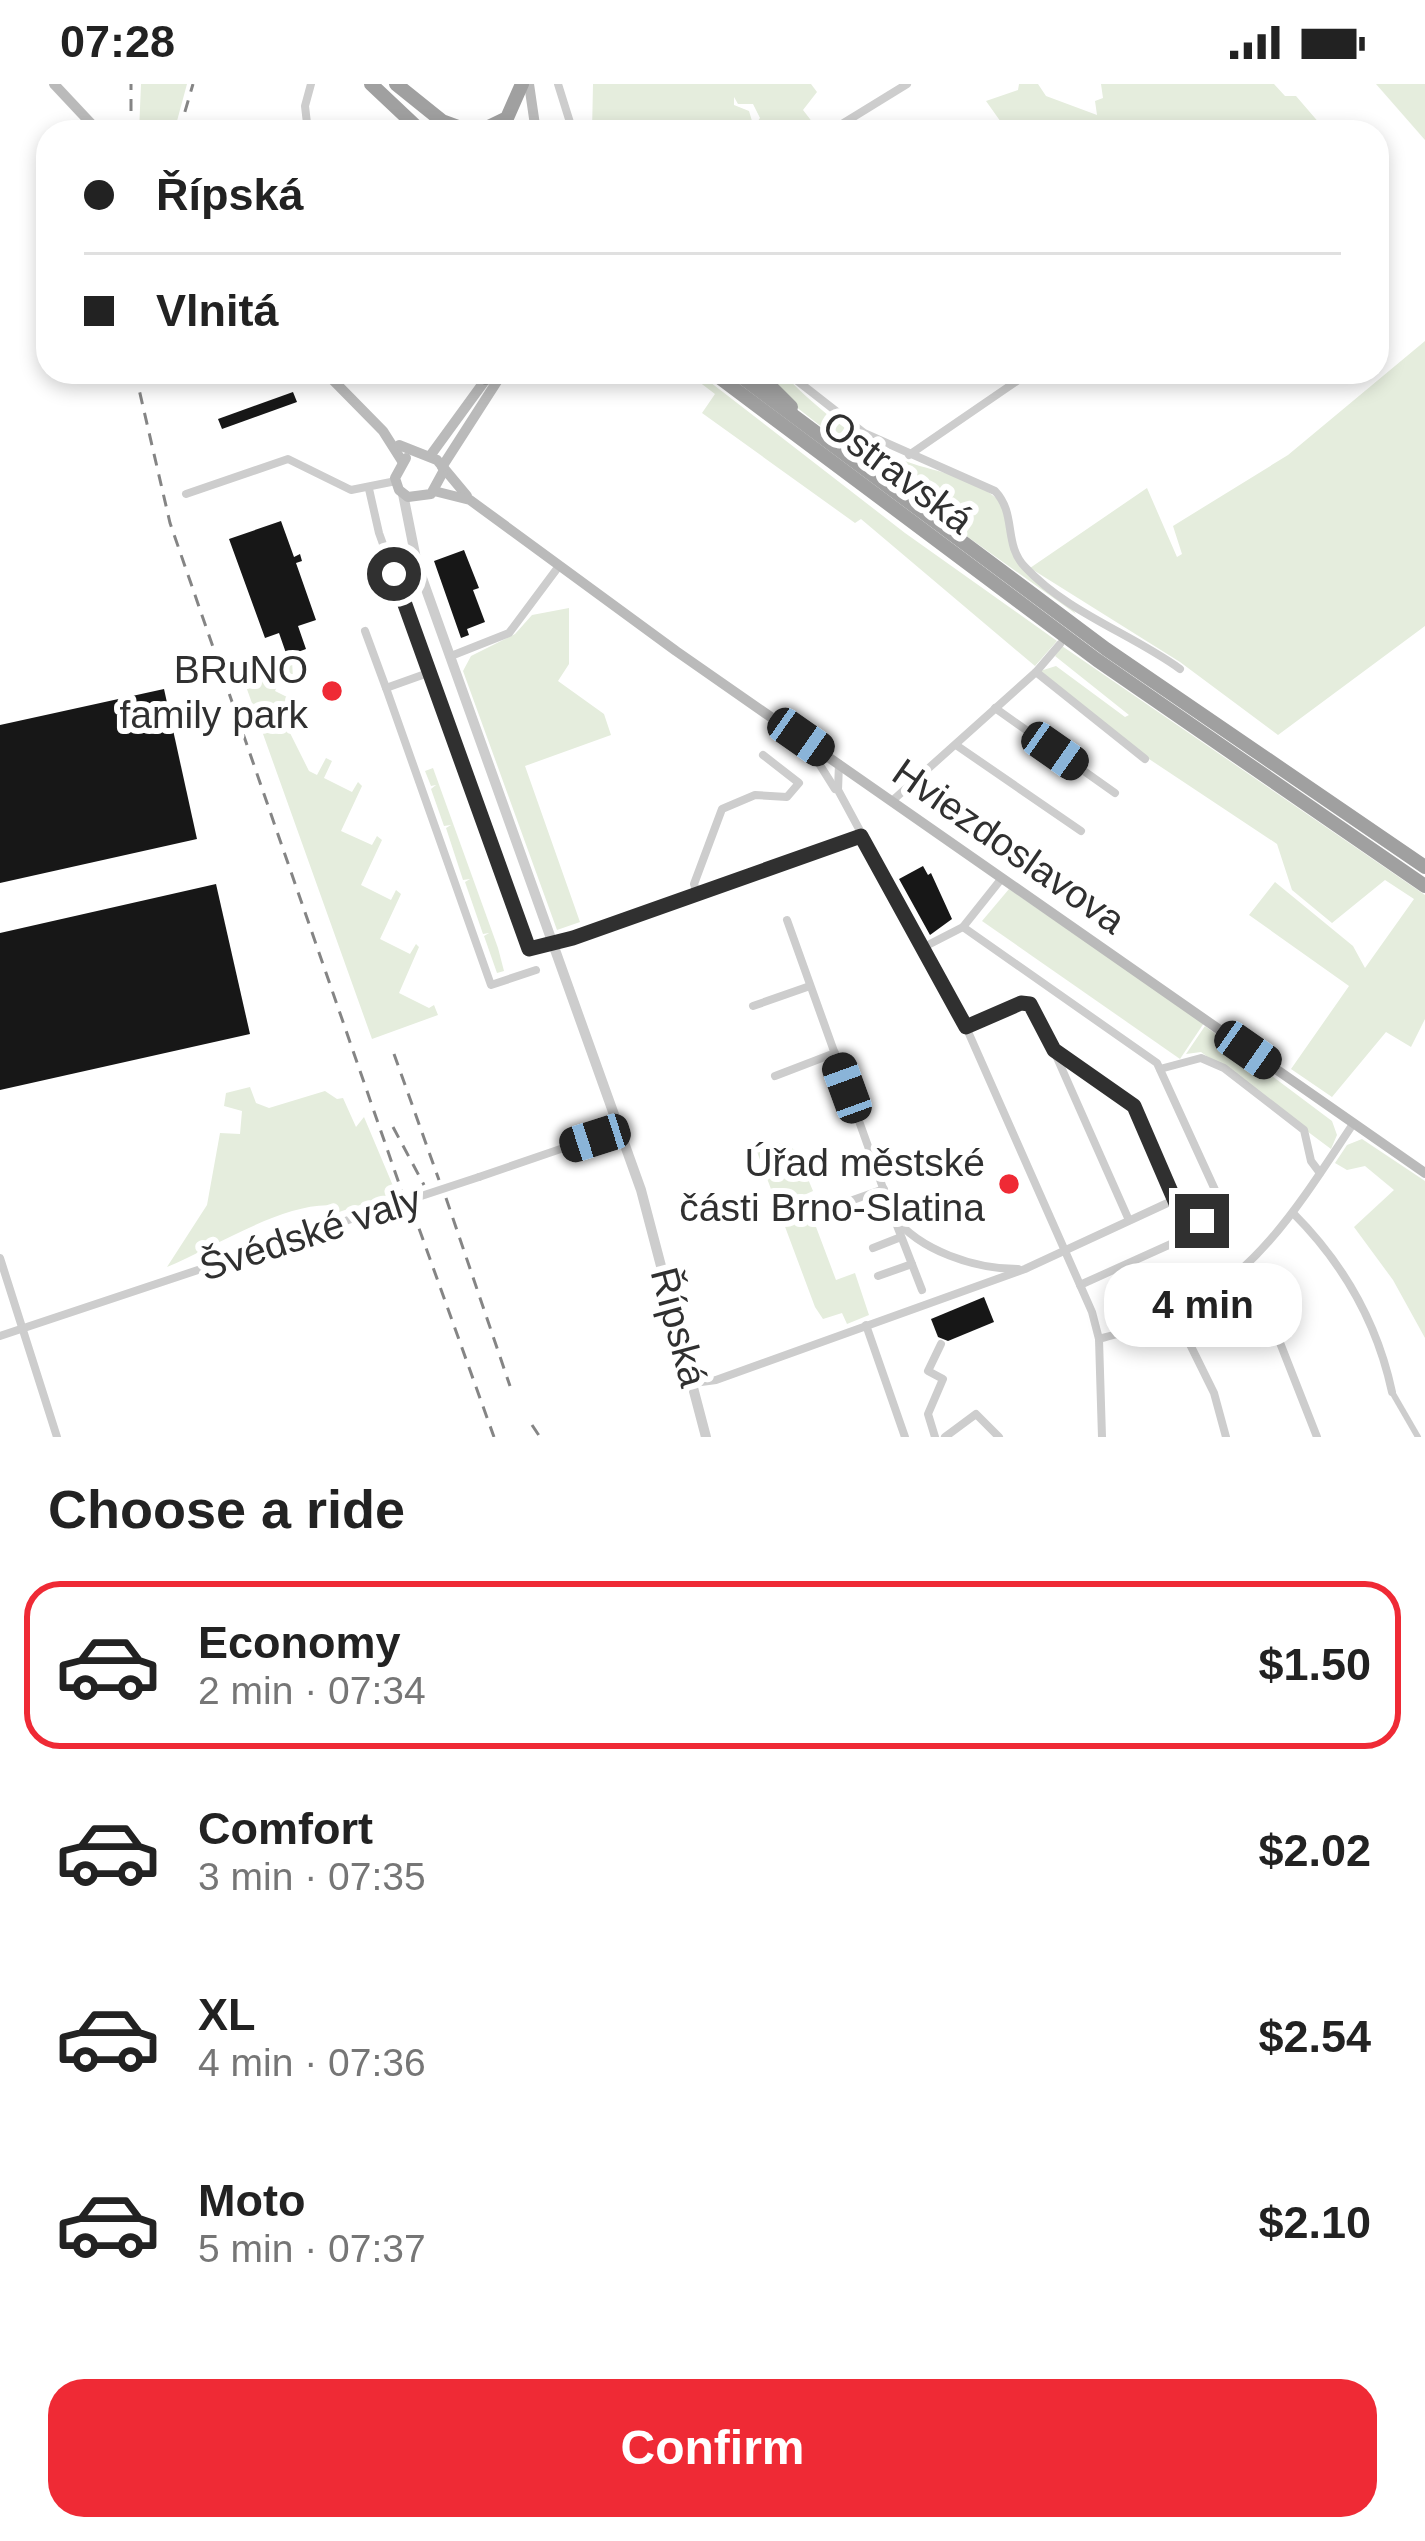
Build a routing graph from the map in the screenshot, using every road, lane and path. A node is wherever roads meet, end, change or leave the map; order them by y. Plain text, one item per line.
1 (54, 84) edge
2 (311, 84) edge
3 (371, 84) edge
4 (393, 84) edge
5 (526, 84) edge
6 (558, 84) edge
7 (907, 84) edge
8 (524, 102) junction
9 (87, 120) edge
10 (306, 120) edge
11 (409, 120) edge
12 (430, 120) edge
13 (441, 120) edge
14 (504, 120) edge
15 (531, 120) edge
16 (569, 120) edge
17 (848, 120) edge
18 (337, 384) edge
19 (487, 384) edge
20 (489, 384) edge
21 (728, 384) edge
22 (750, 384) edge
23 (768, 384) edge
24 (801, 384) edge
25 (1013, 384) edge
26 (837, 452) junction
27 (430, 456) junction
28 (908, 456) junction
29 (408, 458) junction
30 (443, 470) junction
31 (396, 481) junction
32 (369, 489) junction
33 (434, 491) junction
34 (186, 494) dead end
35 (403, 494) junction
36 (421, 498) junction
37 (470, 500) junction
38 (410, 528) junction
39 (559, 566) junction
40 (365, 631) dead end
41 (1060, 644) dead end
42 (451, 656) junction
43 (1180, 669) dead end
44 (1036, 672) junction
45 (428, 673) junction
46 (386, 688) junction
47 (995, 708) junction
48 (801, 737) junction
49 (956, 745) junction
50 (763, 755) dead end
51 (1145, 759) dead end
52 (839, 764) junction
53 (863, 780) junction
54 (1115, 793) dead end
55 (843, 800) junction
56 (892, 800) junction
57 (1081, 832) dead end
58 (861, 836) junction
59 (1425, 867) edge
60 (1003, 877) junction
61 (1425, 886) edge
62 (697, 893) junction
63 (787, 920) dead end
64 (964, 926) junction
65 (555, 945) junction
66 (924, 947) junction
67 (536, 970) dead end
68 (810, 986) junction
69 (753, 1006) dead end
70 (966, 1027) junction
71 (1054, 1050) junction
72 (835, 1053) junction
73 (1160, 1070) junction
74 (775, 1076) dead end
75 (1353, 1124) junction
76 (620, 1130) junction
77 (1320, 1173) junction
78 (1425, 1173) edge
79 (884, 1190) junction
80 (1174, 1200) junction
81 (850, 1201) dead end
82 (1293, 1213) junction
83 (893, 1216) junction
84 (1128, 1218) junction
85 (1208, 1219) junction
86 (901, 1237) junction
87 (917, 1239) junction
88 (873, 1248) dead end
89 (906, 1249) junction
90 (1064, 1250) junction
91 (0, 1258) edge
92 (912, 1264) junction
93 (1025, 1269) junction
94 (1241, 1274) junction
95 (878, 1276) dead end
96 (1080, 1285) junction
97 (922, 1290) dead end
98 (1176, 1316) junction
99 (866, 1325) junction
100 (24, 1330) junction
101 (0, 1336) edge
102 (1099, 1339) junction
103 (941, 1344) dead end
104 (694, 1383) junction
105 (1392, 1392) joint
106 (58, 1437) edge
107 (706, 1437) edge
108 (905, 1437) edge
109 (935, 1437) edge
110 (945, 1437) edge
111 (999, 1437) edge
112 (1102, 1437) edge
113 (1226, 1437) edge
114 (1317, 1437) edge
115 (1418, 1437) edge

1 - 9 main road
2 - 10 street
3 - 11 highway
4 - 12 highway
4 - 13 highway
5 - 8 highway
6 - 16 street
7 - 17 street
8 - 14 highway
8 - 15 main road
18 - 29 main road
19 - 27 main road
20 - 30 main road
21 - 61 highway, Ostravská
22 - 26 highway, Ostravská
23 - 26 highway
24 - 28 street
25 - 28 street
26 - 59 highway, Ostravská
27 - 29 main road
27 - 30 main road
28 - 43 street
29 - 31 main road
30 - 33 main road
30 - 37 main road
31 - 32 street
31 - 35 main road
32 - 34 street
32 - 45 street
33 - 36 main road
33 - 37 main road, Hviezdoslavova
35 - 36 main road
35 - 38 street, Řípská
36 - 38 street
37 - 39 main road, Hviezdoslavova
38 - 42 street, Řípská
39 - 42 street
39 - 48 main road, Hviezdoslavova
40 - 46 street
41 - 44 street
42 - 65 street, Řípská
44 - 47 street
44 - 51 street
45 - 46 street
45 - 65 street
46 - 67 street
47 - 49 street
47 - 54 street
48 - 52 main road, Hviezdoslavova
48 - 55 street
49 - 56 street
49 - 57 street
50 - 62 street
52 - 53 main road, Hviezdoslavova
52 - 55 street
53 - 55 street
53 - 56 main road, Hviezdoslavova
55 - 58 street
56 - 60 main road, Hviezdoslavova
58 - 62 street
58 - 66 street
60 - 64 street
60 - 75 main road, Hviezdoslavova
62 - 65 street
63 - 68 street
64 - 66 street
64 - 73 street
65 - 76 street, Řípská
66 - 70 street
68 - 69 street
68 - 72 street
70 - 71 street
70 - 90 street
71 - 80 street
71 - 84 street
72 - 74 street
72 - 79 street
73 - 77 street
73 - 85 street
75 - 77 street
75 - 78 main road, Hviezdoslavova
76 - 100 street, Švédské valy, bridge
76 - 104 street, Řípská
77 - 82 street
79 - 81 street
79 - 83 street
80 - 84 street
80 - 85 street
82 - 94 street
82 - 105 street
83 - 86 street
83 - 87 street
84 - 90 street
85 - 96 street
86 - 88 street
86 - 89 street
87 - 89 street
87 - 93 street
89 - 92 street
90 - 93 street
90 - 96 street
91 - 100 street
92 - 95 street
92 - 97 street
93 - 99 street
94 - 98 street
94 - 114 street
96 - 102 street
98 - 102 street
98 - 113 street
99 - 104 street
99 - 108 street
100 - 101 street, Švédské valy
100 - 106 street
102 - 112 street
103 - 109 street
104 - 107 street, Řípská
105 - 115 street
110 - 111 street

